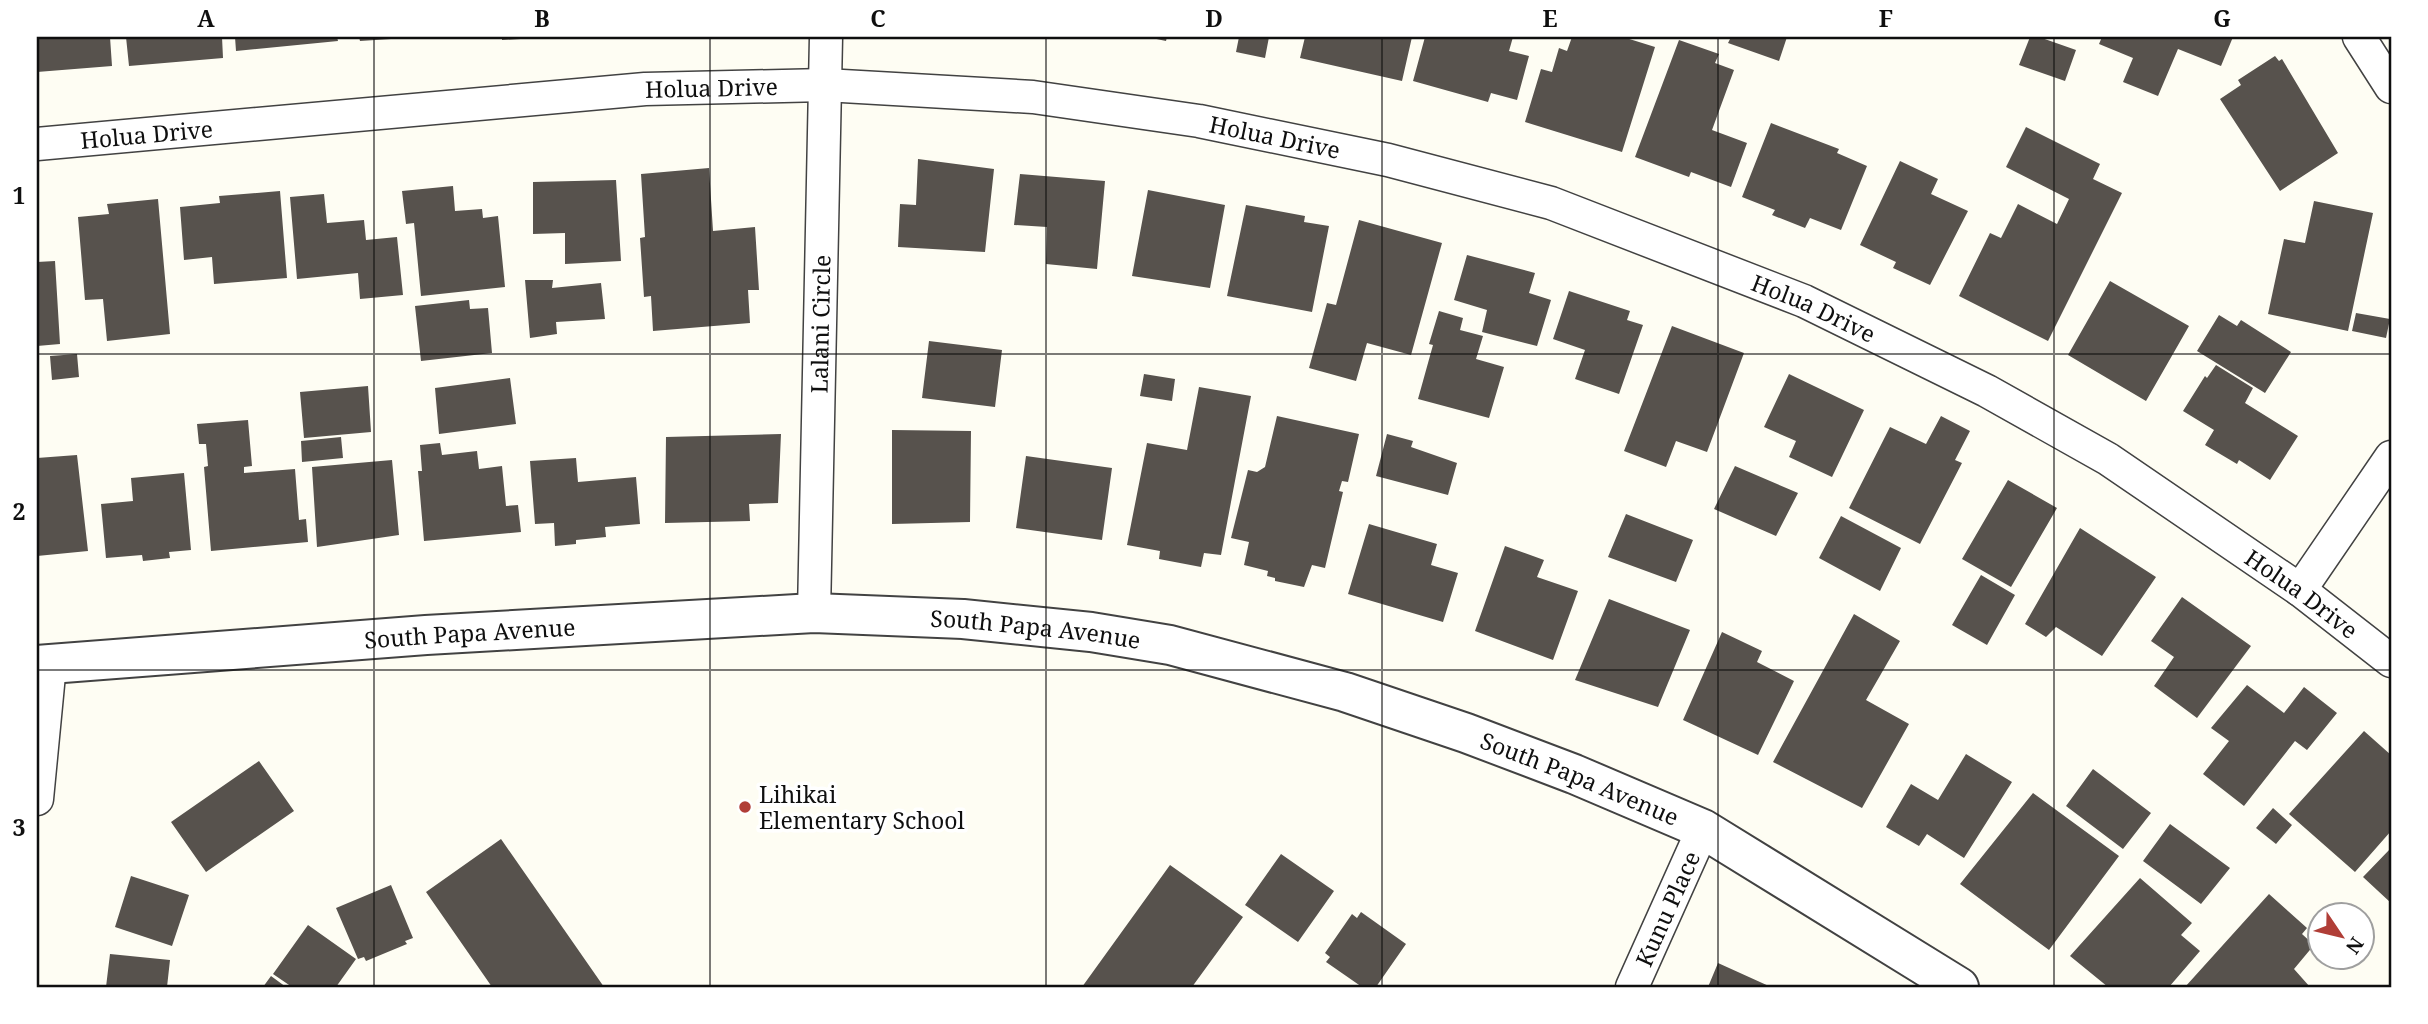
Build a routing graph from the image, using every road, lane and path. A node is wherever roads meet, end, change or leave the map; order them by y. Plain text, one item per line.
1 (826, 37) edge
2 (2359, 37) edge
3 (825, 85) junction
4 (2391, 87) edge
5 (37, 144) edge
6 (2391, 457) edge
7 (2300, 590) junction
8 (814, 613) junction
9 (2391, 661) edge
10 (44, 664) edge
11 (37, 799) edge
12 (1703, 829) junction
13 (1632, 987) edge
14 (1959, 987) edge

1 - 3 street, Lalani Circle
2 - 4 street
3 - 5 street, Holua Drive
3 - 7 street, Holua Drive
3 - 8 street, Lalani Circle
6 - 7 street
7 - 9 street, Holua Drive
8 - 10 street, South Papa Avenue
8 - 12 street, South Papa Avenue
10 - 11 street
12 - 13 street, Kunu Place
12 - 14 street, South Papa Avenue

